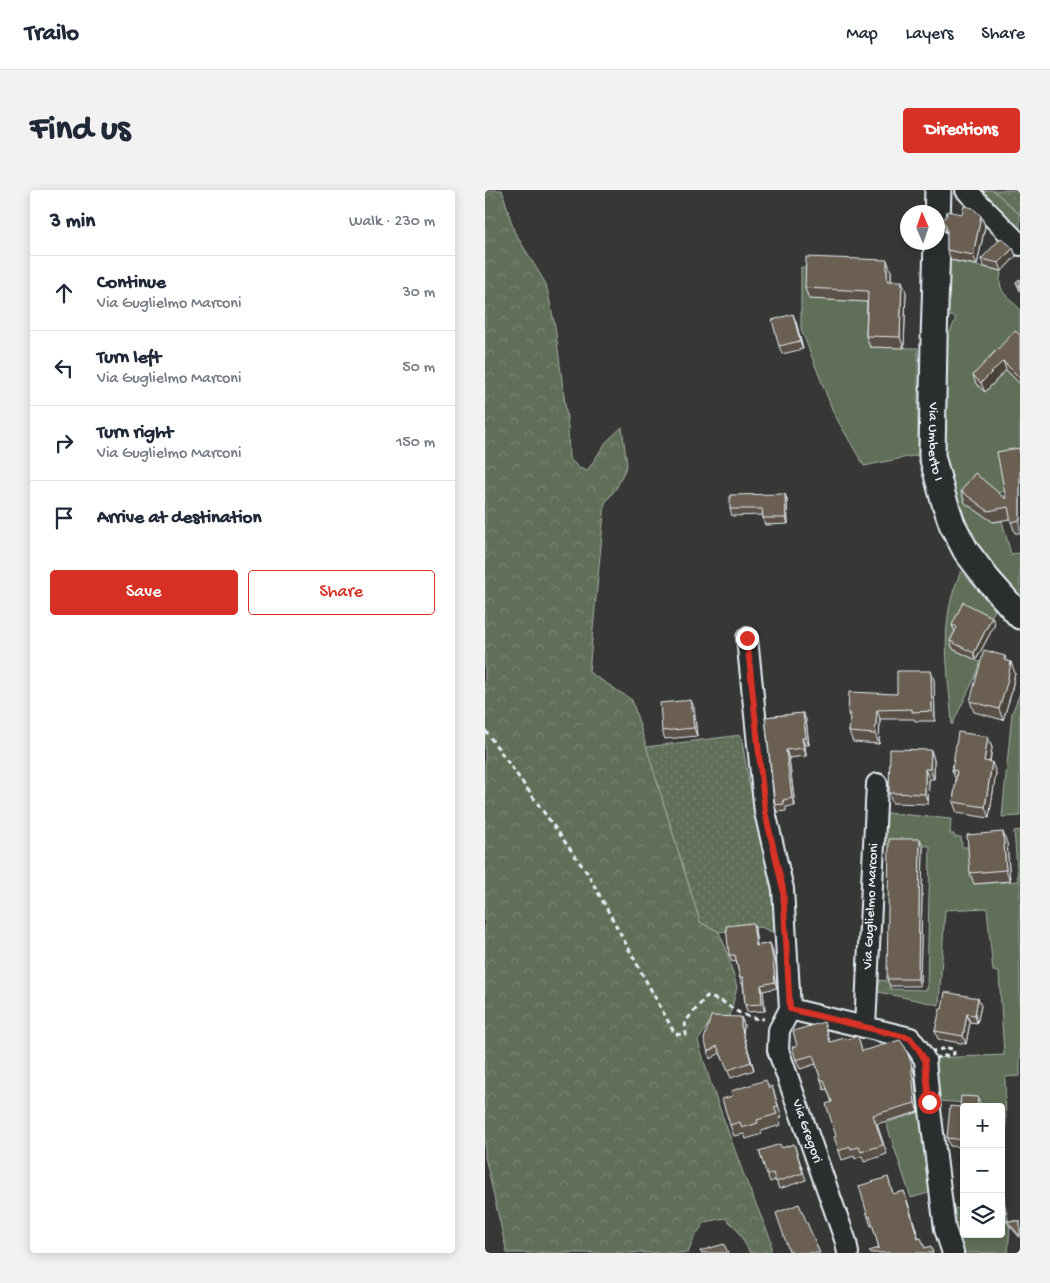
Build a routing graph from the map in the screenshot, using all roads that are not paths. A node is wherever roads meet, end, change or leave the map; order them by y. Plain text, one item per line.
1 (938, 190) edge
2 (966, 190) edge
3 (938, 205) edge
4 (1020, 245) edge
5 (937, 250) edge
6 (1020, 616) edge
7 (747, 638) dead end
8 (877, 784) dead end
9 (790, 1009) junction
10 (865, 1027) junction
11 (848, 1253) edge
12 (953, 1253) edge

1 - 3 main road
2 - 4 street
5 - 6 main road, Via Umberto I
7 - 9 street
8 - 10 street, Via Guglielmo Marconi
9 - 10 street
9 - 11 street, Via Gregori
10 - 12 street

